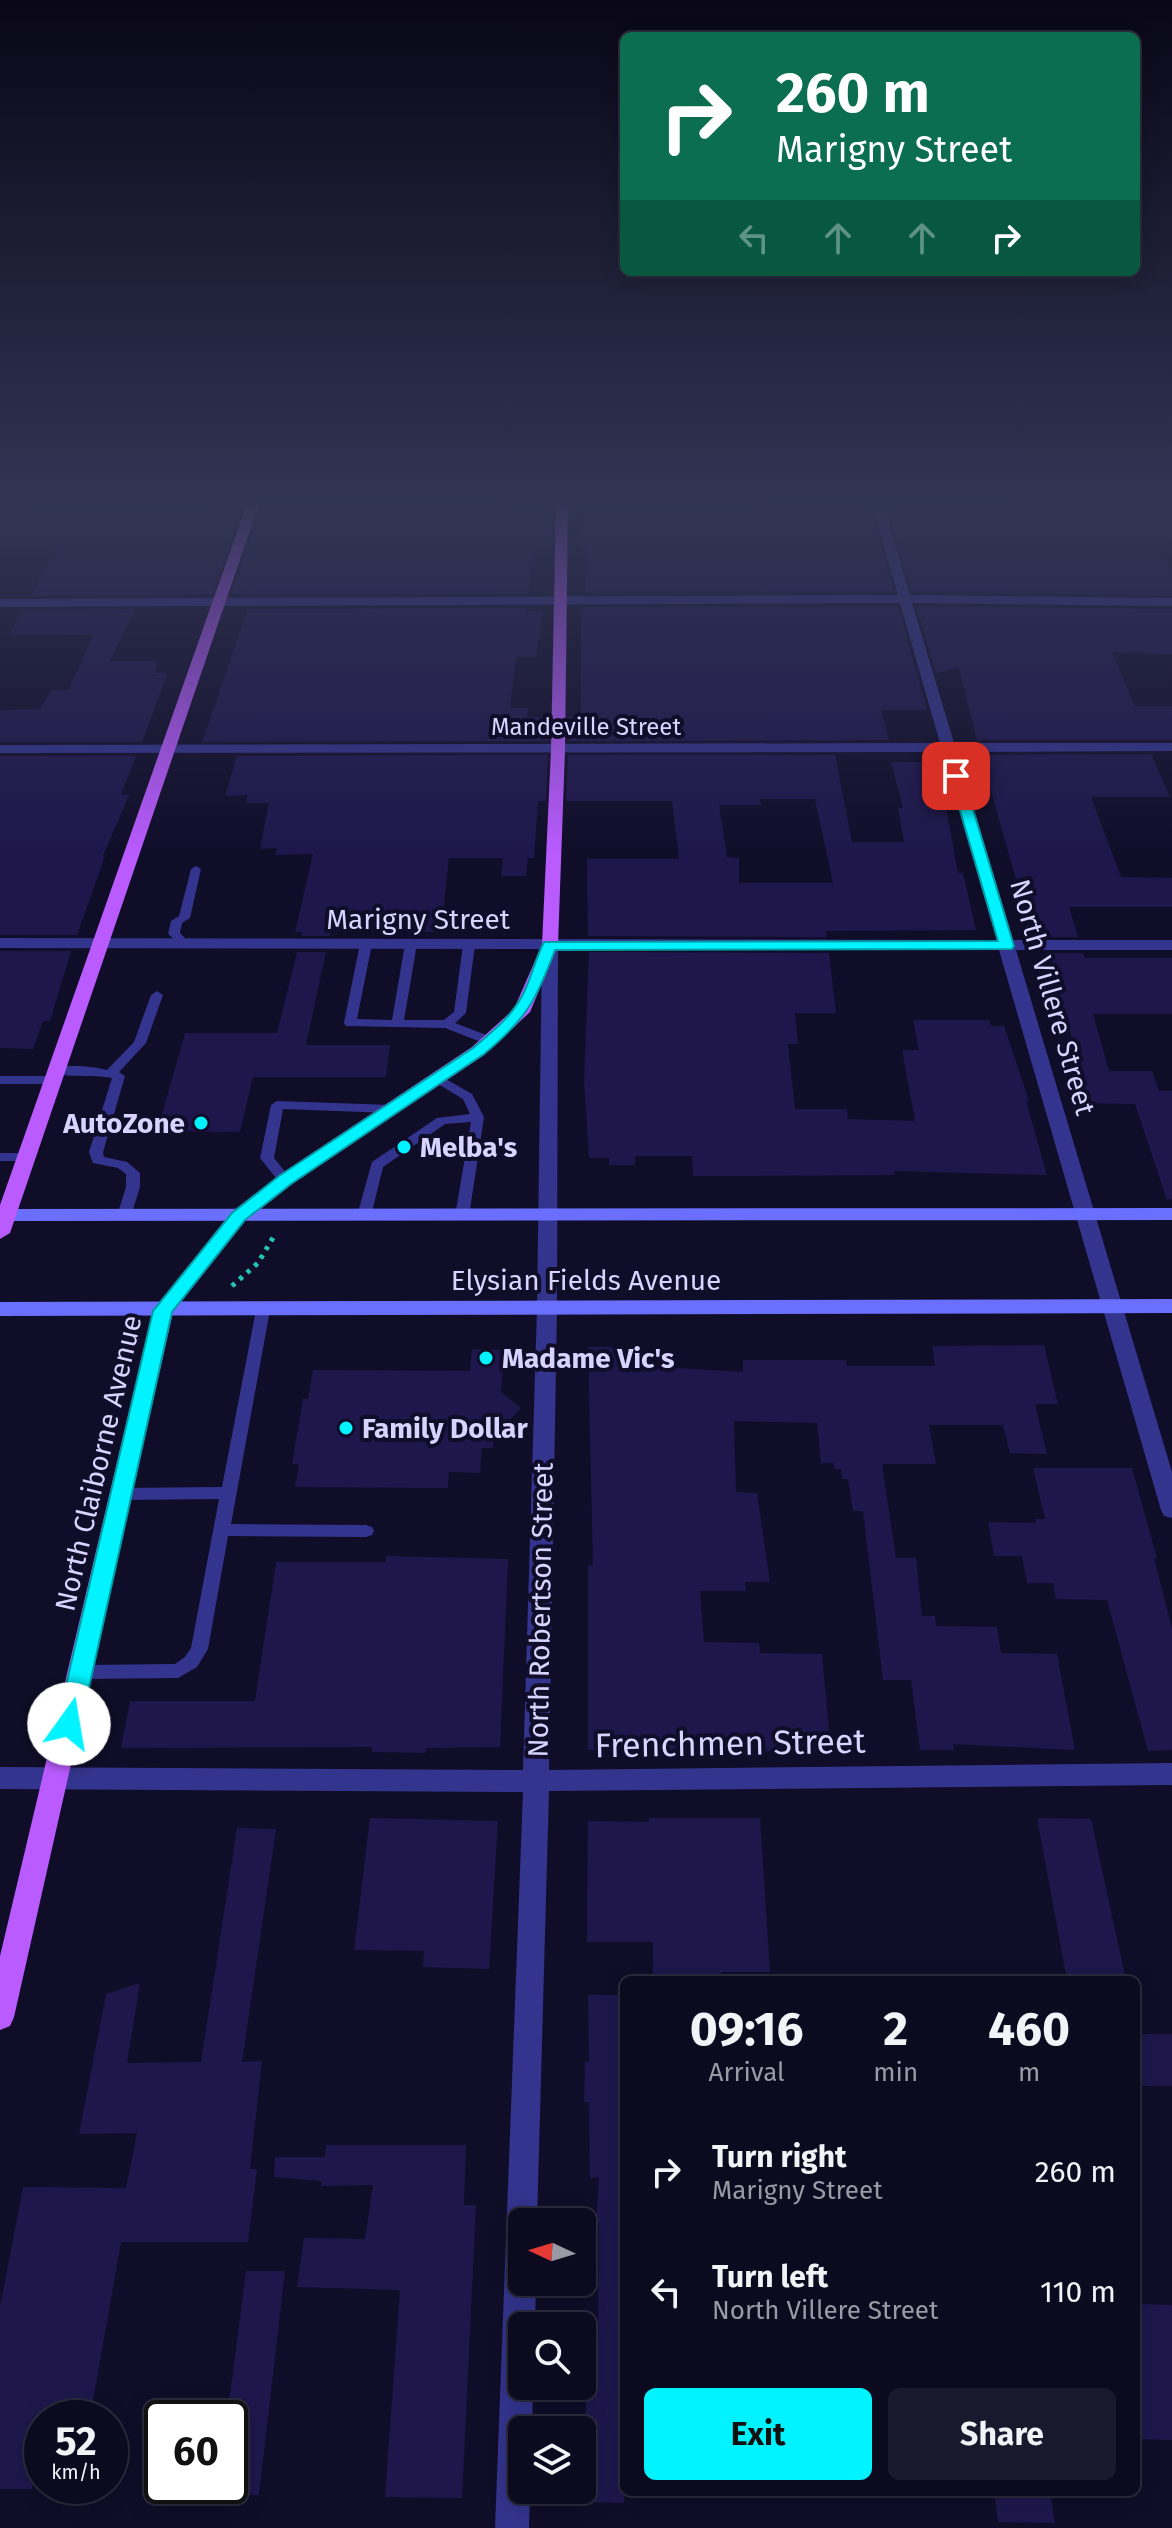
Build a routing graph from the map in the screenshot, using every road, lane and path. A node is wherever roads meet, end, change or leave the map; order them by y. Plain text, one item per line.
1 (214, 619) edge
2 (559, 619) edge
3 (910, 619) edge
4 (1172, 747) edge
5 (948, 748) junction
6 (0, 749) edge
7 (168, 749) junction
8 (558, 750) junction
9 (196, 869) dead end
10 (179, 940) junction
11 (0, 943) edge
12 (99, 943) junction
13 (366, 944) junction
14 (411, 944) junction
15 (469, 945) junction
16 (550, 945) junction
17 (1172, 945) edge
18 (1007, 946) junction
19 (157, 995) dead end
20 (397, 1024) junction
21 (447, 1024) junction
22 (490, 1041) junction
23 (112, 1072) junction
24 (54, 1075) junction
25 (437, 1078) junction
26 (0, 1080) edge
27 (391, 1109) junction
28 (478, 1117) junction
29 (0, 1157) edge
30 (26, 1157) junction
31 (285, 1180) junction
32 (1085, 1214) junction
33 (1172, 1214) edge
34 (547, 1215) junction
35 (124, 1216) junction
36 (364, 1216) junction
37 (462, 1216) junction
38 (238, 1217) junction
39 (2, 1221) edge
40 (275, 1235) dead end
41 (225, 1292) dead end
42 (1111, 1305) junction
43 (1172, 1306) edge
44 (547, 1308) junction
45 (0, 1309) edge
46 (263, 1310) junction
47 (163, 1311) junction
48 (228, 1493) junction
49 (121, 1494) junction
50 (1172, 1510) edge
51 (221, 1530) junction
52 (366, 1531) dead end
53 (81, 1672) junction
54 (1172, 1774) edge
55 (57, 1776) junction
56 (0, 1778) edge
57 (536, 1781) junction
58 (0, 2017) edge
59 (512, 2528) edge

1 - 7 main road
2 - 8 main road, North Robertson Street
3 - 5 street, North Villere Street
4 - 5 street, Mandeville Street
5 - 8 street, Mandeville Street
5 - 18 street, North Villere Street
6 - 7 street, Mandeville Street
7 - 8 street, Mandeville Street
7 - 12 main road
8 - 16 main road, North Robertson Street
9 - 10 lane
10 - 12 street, Marigny Street
10 - 13 street, Marigny Street
11 - 12 street, Marigny Street
12 - 24 main road
13 - 14 street, Marigny Street
13 - 20 lane
14 - 15 street, Marigny Street
14 - 20 lane
15 - 16 street, Marigny Street
15 - 21 lane
16 - 18 street, Marigny Street
16 - 22 main road, North Claiborne Avenue
16 - 34 street, North Robertson Street
17 - 18 street, Marigny Street
18 - 32 street, North Villere Street
19 - 23 lane
20 - 21 lane
21 - 22 lane
22 - 25 main road, North Claiborne Avenue
23 - 24 lane
23 - 35 lane
24 - 26 lane
24 - 30 main road
25 - 27 main road, North Claiborne Avenue
25 - 28 lane
27 - 31 main road, North Claiborne Avenue
27 - 31 lane
28 - 36 lane
28 - 37 lane
29 - 30 lane
30 - 39 main road
31 - 38 main road, North Claiborne Avenue
32 - 33 main road
32 - 34 main road
32 - 42 street, North Villere Street
34 - 37 main road
34 - 44 street, North Robertson Street
35 - 38 main road
35 - 39 main road
36 - 37 main road
36 - 38 main road
38 - 47 main road, North Claiborne Avenue
40 - 41 path
42 - 43 main road, Elysian Fields Avenue
42 - 44 main road, Elysian Fields Avenue
42 - 50 street, North Villere Street
44 - 46 main road, Elysian Fields Avenue
44 - 57 street, North Robertson Street
45 - 47 main road, Elysian Fields Avenue
46 - 47 main road, Elysian Fields Avenue
46 - 48 lane
47 - 49 main road, North Claiborne Avenue
48 - 49 lane
48 - 51 lane
49 - 53 main road, North Claiborne Avenue
51 - 52 lane
51 - 53 lane
53 - 55 main road, North Claiborne Avenue
54 - 57 street, Frenchmen Street
55 - 56 street, Frenchmen Street
55 - 57 street, Frenchmen Street
55 - 58 main road, North Claiborne Avenue
57 - 59 street, North Robertson Street

